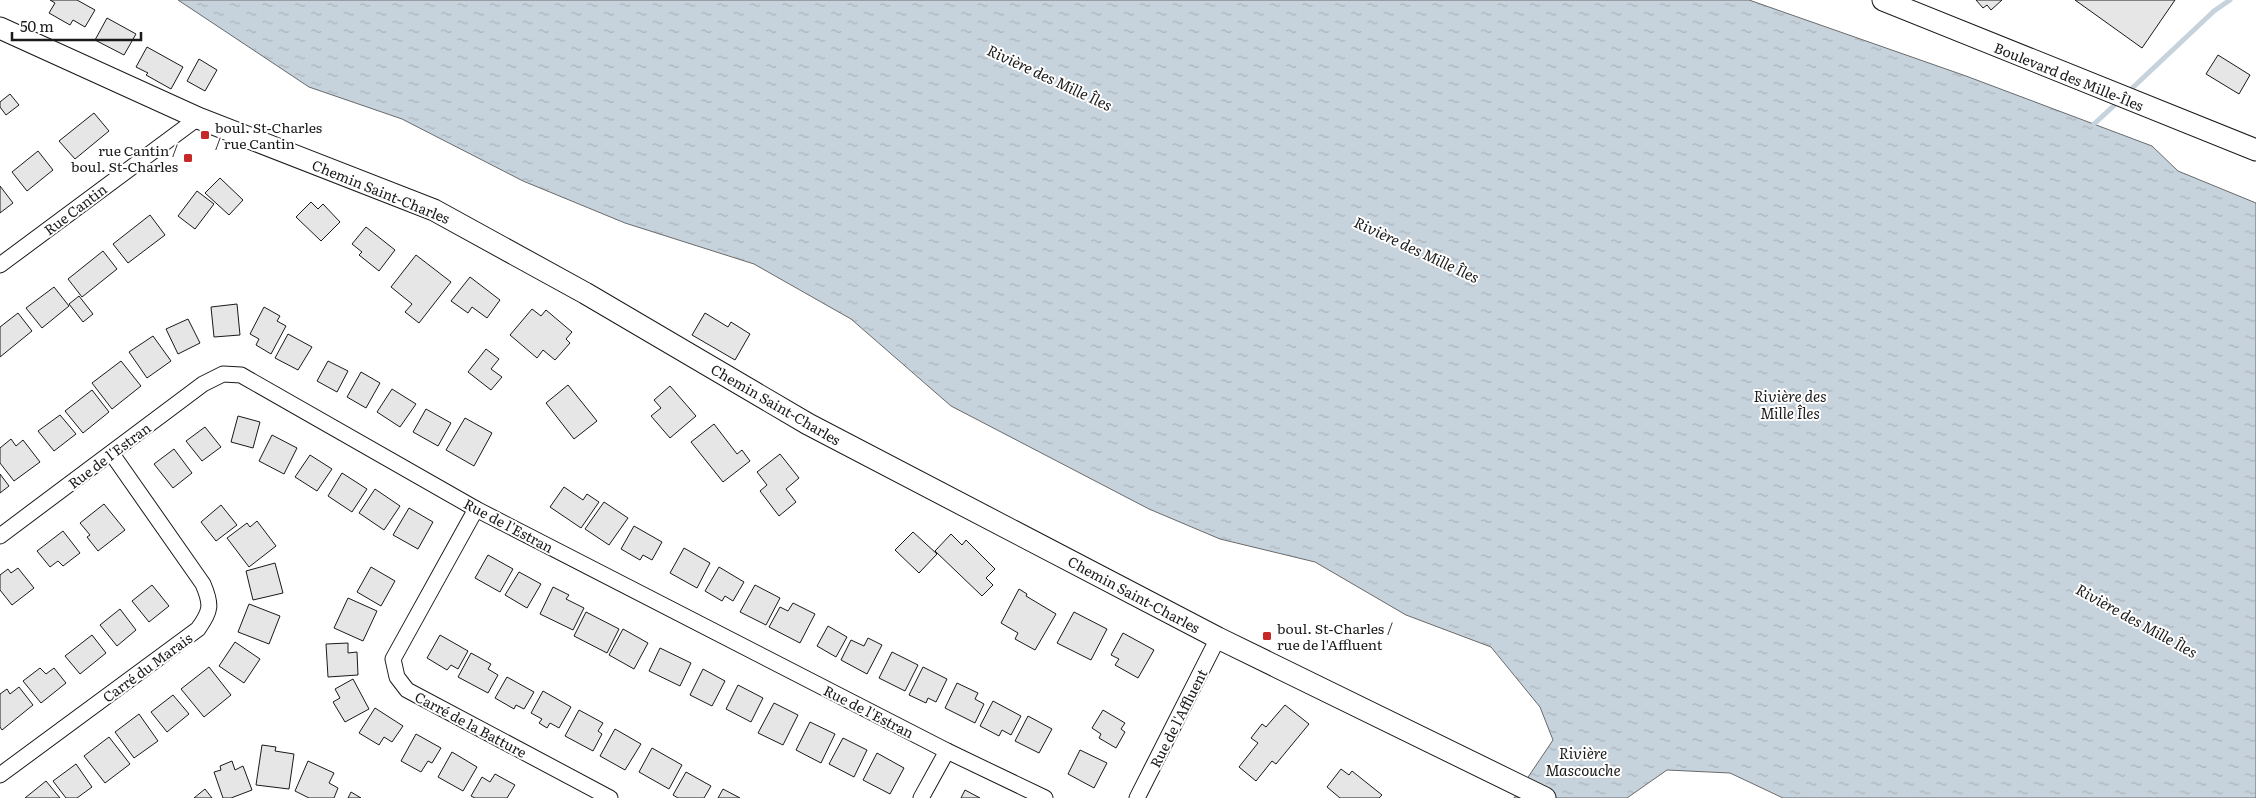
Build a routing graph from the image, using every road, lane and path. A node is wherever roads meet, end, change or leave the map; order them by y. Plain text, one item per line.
1 (1883, 0) edge
2 (0, 28) edge
3 (198, 118) junction
4 (2256, 150) edge
5 (0, 265) edge
6 (112, 454) junction
7 (476, 509) junction
8 (0, 536) edge
9 (1218, 638) junction
10 (947, 751) junction
11 (0, 774) edge
12 (610, 798) edge
13 (921, 798) edge
14 (1045, 798) edge
15 (1137, 798) edge
16 (1545, 798) edge

1 - 4 main road, Boulevard des Mille-Îles
2 - 3 main road, Chemin Saint-Charles
3 - 5 street, Rue Cantin
3 - 9 main road, Chemin Saint-Charles
6 - 7 street, Rue de l'Estran
6 - 8 street, Rue de l'Estran
6 - 11 street, Carré du Marais
7 - 10 street, Rue de l'Estran
7 - 12 street, Carré de la Batture
9 - 15 street, Rue de l'Affluent
9 - 16 main road, Chemin Saint-Charles
10 - 13 street
10 - 14 street, Rue de l'Estran

